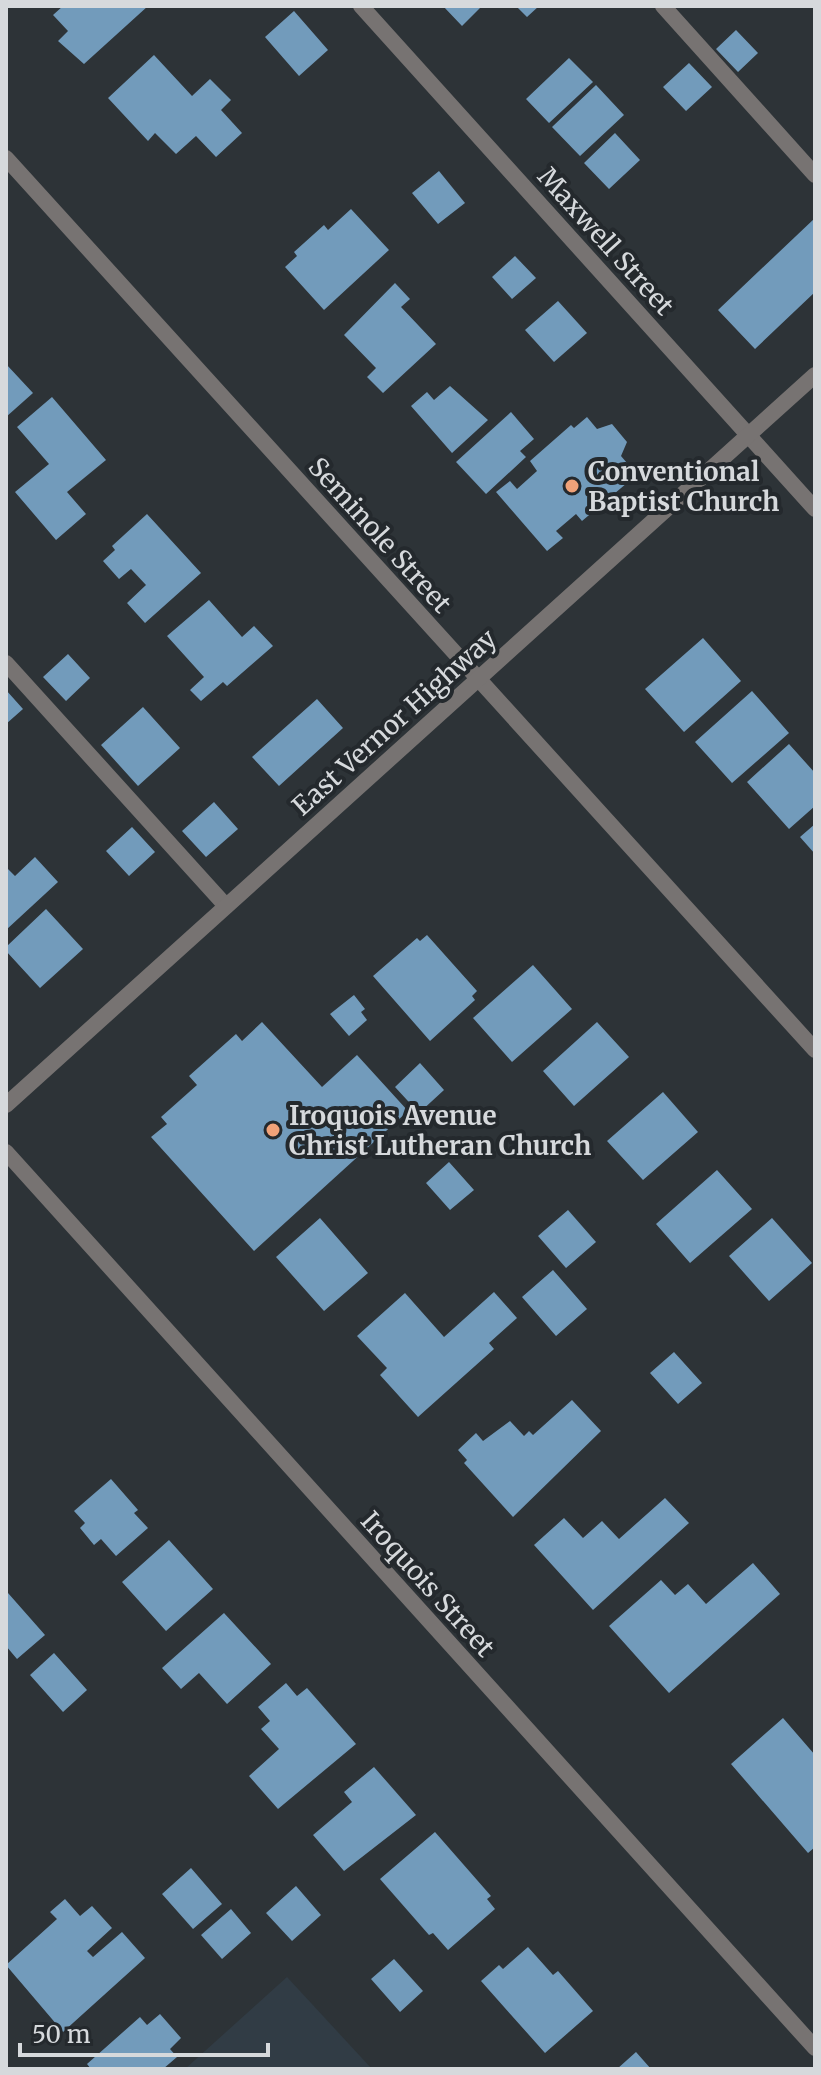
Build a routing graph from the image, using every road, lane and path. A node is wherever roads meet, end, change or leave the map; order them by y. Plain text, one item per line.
1 (361, 6) edge
2 (663, 6) edge
3 (6, 158) edge
4 (815, 175) edge
5 (815, 375) edge
6 (748, 435) junction
7 (815, 509) edge
8 (6, 663) edge
9 (478, 679) junction
10 (226, 906) junction
11 (815, 1050) edge
12 (6, 1105) edge
13 (6, 1152) edge
14 (815, 2048) edge

1 - 6 street, Maxwell Street
2 - 4 street
3 - 9 street, Seminole Street
5 - 6 street, East Vernor Highway
6 - 7 street, Maxwell Street
6 - 9 street, East Vernor Highway
8 - 10 street
9 - 10 street, East Vernor Highway
9 - 11 street, Seminole Street
10 - 12 street, East Vernor Highway
13 - 14 street, Iroquois Street

